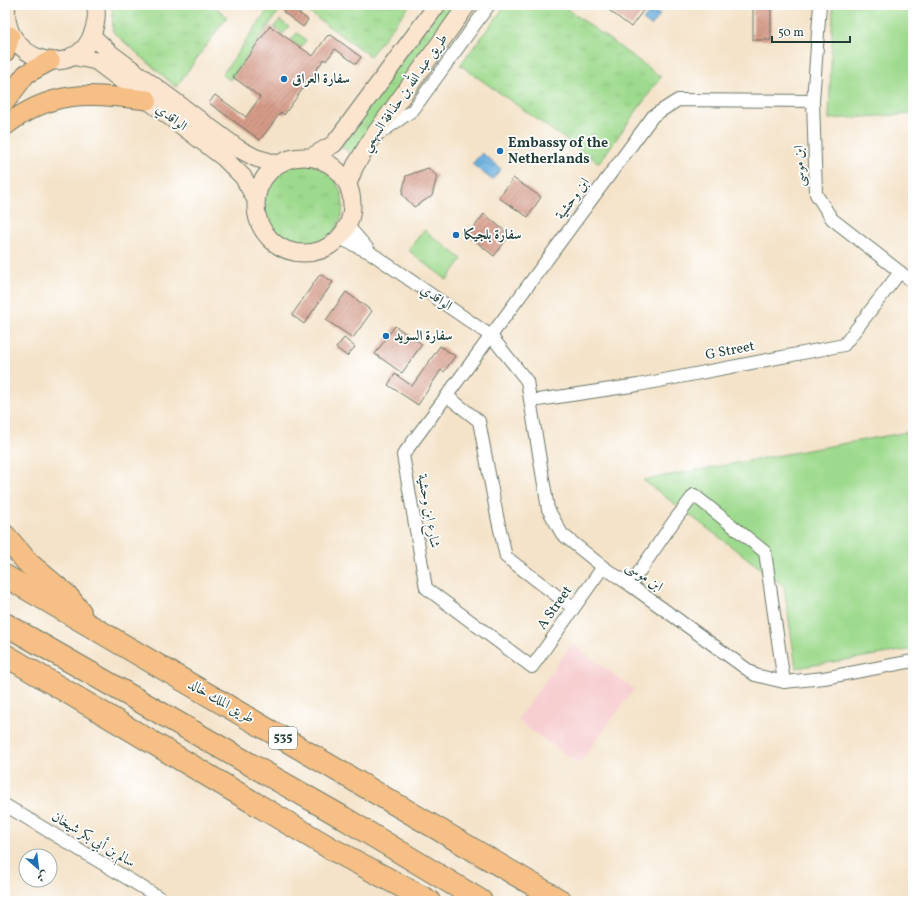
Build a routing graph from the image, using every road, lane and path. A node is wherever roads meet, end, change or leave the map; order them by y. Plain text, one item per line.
1 (7, 5) edge
2 (95, 5) edge
3 (437, 5) edge
4 (467, 5) edge
5 (489, 5) edge
6 (820, 5) edge
7 (5, 11) edge
8 (92, 36) junction
9 (7, 44) edge
10 (72, 56) junction
11 (50, 62) junction
12 (147, 100) junction
13 (813, 101) junction
14 (5, 102) edge
15 (5, 126) edge
16 (372, 138) junction
17 (312, 157) junction
18 (277, 164) junction
19 (348, 184) junction
20 (255, 198) junction
21 (343, 232) junction
22 (900, 272) junction
23 (913, 282) edge
24 (491, 336) junction
25 (446, 396) junction
26 (531, 401) junction
27 (5, 536) edge
28 (603, 567) junction
29 (5, 576) edge
30 (630, 585) junction
31 (573, 608) junction
32 (5, 624) edge
33 (96, 629) junction
34 (5, 656) edge
35 (913, 661) edge
36 (532, 667) joint
37 (784, 682) junction
38 (5, 805) edge
39 (424, 899) edge
40 (165, 901) edge
41 (481, 901) edge
42 (560, 901) edge

1 - 7 street
2 - 8 street
3 - 17 street, طريق عبد الله بن حذافة السهمي
4 - 16 street, طريق عبد الله بن حذافة السهمي
5 - 16 street
6 - 13 street, ابن موسى
7 - 9 street
8 - 10 street
8 - 18 street, الواقدي
9 - 11 street
10 - 11 street
10 - 12 street, الواقدي
11 - 14 main road
12 - 15 main road
12 - 20 street, الواقدي
13 - 22 street, ابن موسى
13 - 24 street, ابن وحشية
16 - 19 street, طريق عبد الله بن حذافة السهمي
17 - 18 street
17 - 19 street
18 - 20 street
19 - 21 street
20 - 21 street
21 - 24 street, الواقدي
22 - 23 street, ابن موسى
22 - 26 street, G Street
24 - 25 street, شارع ابن وحشية
24 - 26 street, ابن موسى
25 - 31 street
25 - 36 street, شارع ابن وحشية
26 - 28 street, ابن موسى
27 - 33 highway
28 - 30 street, ابن موسى
28 - 31 street, A Street
29 - 33 highway, طريق الملك خالد / 535
30 - 37 street, ابن موسى
30 - 37 street
31 - 36 street, A Street
32 - 41 highway
33 - 42 highway, طريق الملك خالد / 535
34 - 39 highway
35 - 37 street, ابن موسى
38 - 40 street, سالم بن أبي بكر شيخان

